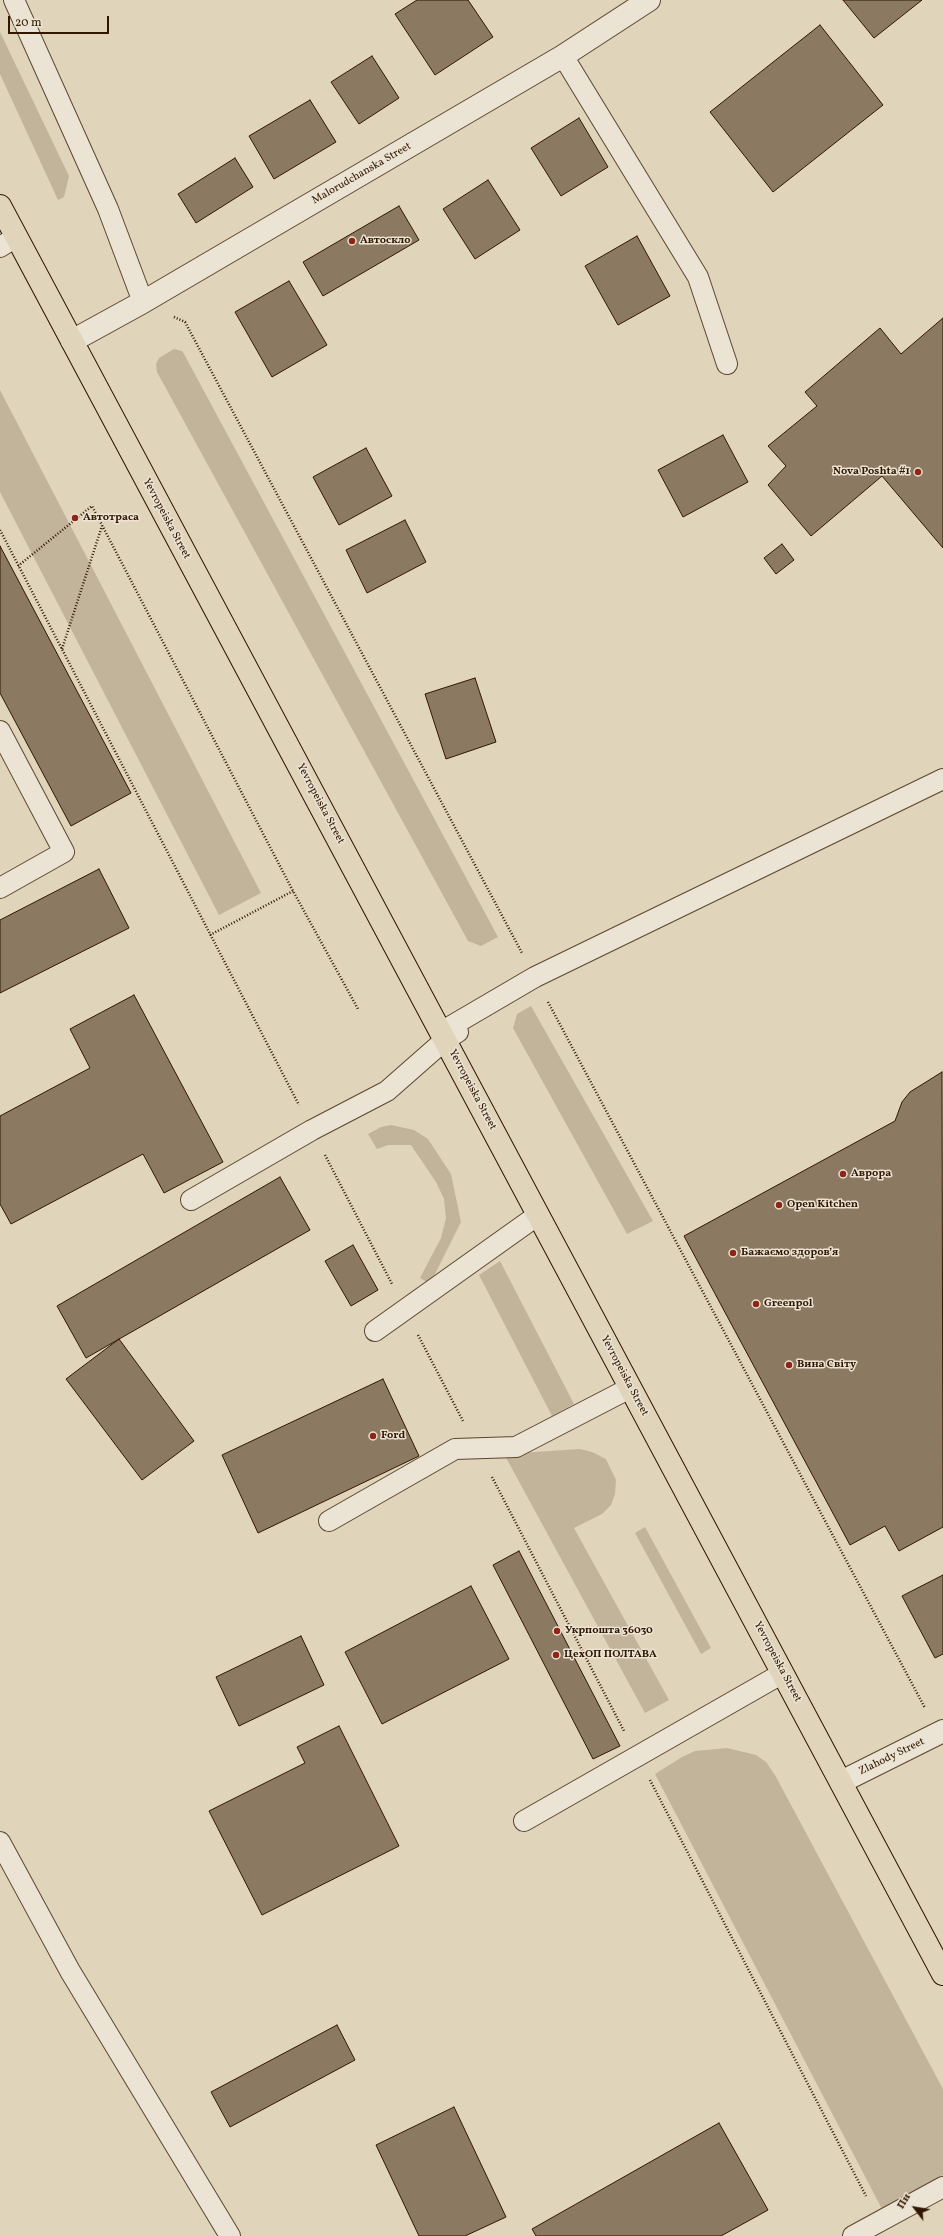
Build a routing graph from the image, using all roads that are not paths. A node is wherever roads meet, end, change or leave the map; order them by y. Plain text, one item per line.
1 (14, 0) edge
2 (649, 0) edge
3 (563, 56) junction
4 (0, 206) edge
5 (8, 242) edge
6 (143, 302) junction
7 (72, 341) junction
8 (727, 364) dead end
9 (0, 731) edge
10 (943, 779) edge
11 (0, 888) edge
12 (443, 1036) junction
13 (191, 1200) dead end
14 (538, 1215) junction
15 (375, 1331) dead end
16 (630, 1388) junction
17 (329, 1521) dead end
18 (783, 1673) junction
19 (941, 1732) edge
20 (841, 1782) junction
21 (524, 1821) dead end
22 (0, 1842) edge
23 (943, 1974) edge
24 (943, 2187) edge
25 (230, 2236) edge
26 (853, 2236) edge

1 - 6 lane
2 - 3 street, Malorudchanska Street
3 - 6 street, Malorudchanska Street
3 - 8 lane
4 - 5 highway, Yevropeiska Street
5 - 7 highway, Yevropeiska Street
6 - 7 street, Malorudchanska Street
7 - 12 highway, Yevropeiska Street
9 - 11 lane
10 - 12 lane
12 - 13 lane
12 - 14 highway, Yevropeiska Street
14 - 15 lane
14 - 16 highway, Yevropeiska Street
16 - 17 lane
16 - 18 highway, Yevropeiska Street
18 - 20 highway, Yevropeiska Street
18 - 21 lane
19 - 20 street, Zlahody Street
20 - 23 highway, Yevropeiska Street
22 - 25 lane
24 - 26 lane

